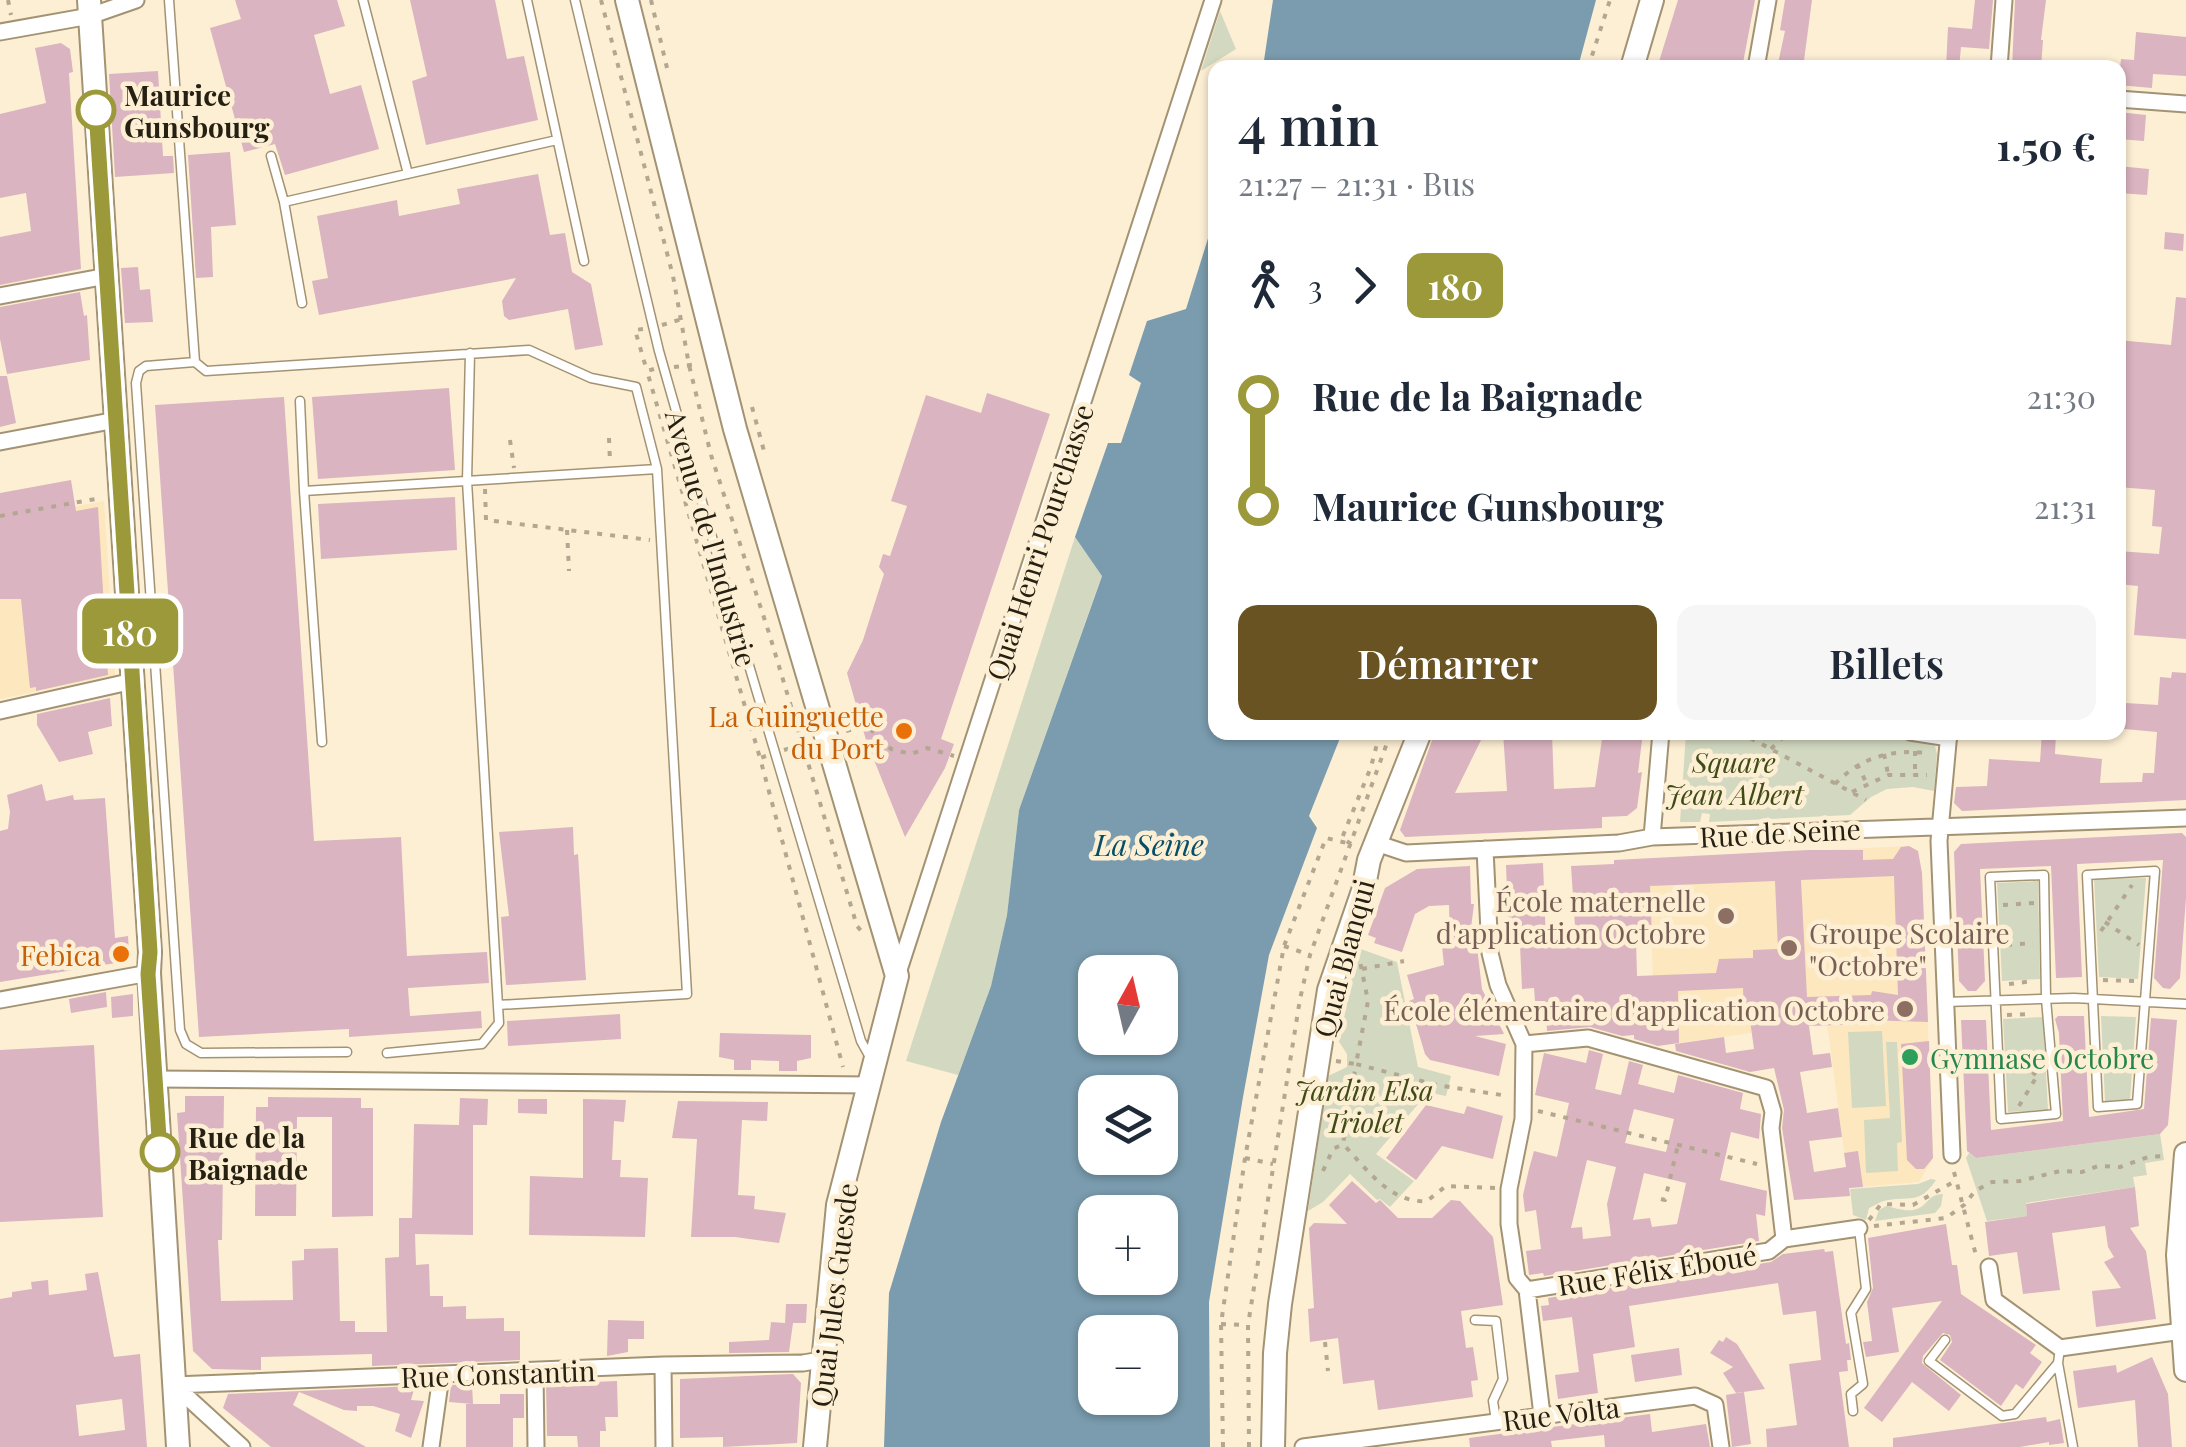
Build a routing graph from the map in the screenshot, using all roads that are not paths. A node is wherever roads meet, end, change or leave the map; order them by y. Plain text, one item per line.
1 (136, 0) edge
2 (169, 0) edge
3 (363, 0) edge
4 (528, 0) edge
5 (575, 0) edge
6 (628, 0) edge
7 (1213, 0) edge
8 (1652, 0) edge
9 (1665, 0) edge
10 (1768, 0) edge
11 (2004, 0) edge
12 (90, 8) edge
13 (0, 32) edge
14 (1634, 60) edge
15 (1647, 60) edge
16 (1757, 60) edge
17 (2000, 60) edge
18 (2126, 99) edge
19 (2186, 104) edge
20 (557, 140) junction
21 (271, 156) dead end
22 (408, 174) junction
23 (284, 202) junction
24 (584, 262) dead end
25 (107, 276) junction
26 (0, 296) edge
27 (302, 304) dead end
28 (470, 353) junction
29 (195, 362) junction
30 (300, 401) dead end
31 (116, 420) junction
32 (0, 442) edge
33 (657, 469) junction
34 (467, 481) junction
35 (304, 491) junction
36 (133, 681) junction
37 (0, 711) edge
38 (1413, 740) edge
39 (1661, 740) edge
40 (1945, 740) edge
41 (322, 742) dead end
42 (2186, 818) edge
43 (1939, 824) junction
44 (1652, 836) junction
45 (1485, 850) junction
46 (1372, 852) junction
47 (148, 974) junction
48 (898, 976) junction
49 (2046, 999) junction
50 (2092, 999) junction
51 (0, 1000) edge
52 (1996, 1001) junction
53 (2143, 1001) junction
54 (1945, 1002) junction
55 (2186, 1004) edge
56 (498, 1005) junction
57 (1524, 1044) junction
58 (347, 1052) dead end
59 (387, 1053) dead end
60 (873, 1077) junction
61 (155, 1080) junction
62 (1952, 1152) road end
63 (2179, 1155) edge
64 (1859, 1228) joint
65 (1784, 1239) junction
66 (1990, 1270) road end
67 (1527, 1290) junction
68 (1475, 1320) dead end
69 (2182, 1331) junction
70 (1945, 1340) dead end
71 (2059, 1355) junction
72 (822, 1360) junction
73 (663, 1365) junction
74 (2186, 1370) edge
75 (535, 1372) junction
76 (442, 1376) junction
77 (174, 1385) junction
78 (1853, 1411) dead end
79 (1542, 1415) junction
80 (1496, 1421) junction
81 (178, 1447) edge
82 (242, 1447) edge
83 (431, 1447) edge
84 (536, 1447) edge
85 (664, 1447) edge
86 (815, 1447) edge
87 (1273, 1447) edge
88 (1303, 1447) edge
89 (1721, 1447) edge
90 (2073, 1447) edge

1 - 12 street
2 - 29 lane
3 - 22 lane
4 - 20 lane
5 - 60 lane, Avenue de l'Industrie
6 - 48 main road, Avenue de l'Industrie
7 - 48 street, Quai Henri Pourchasse
8 - 14 main road
9 - 15 main road
10 - 16 street
11 - 17 street
12 - 13 street
12 - 25 main road
18 - 19 street
20 - 22 lane
20 - 24 lane
21 - 23 lane
22 - 23 lane
23 - 27 lane
25 - 26 street
25 - 31 main road
28 - 29 lane
28 - 33 lane
28 - 34 lane
29 - 58 lane
30 - 35 lane
31 - 32 street
31 - 36 main road
33 - 34 lane
33 - 56 lane
34 - 35 lane
34 - 56 lane
35 - 41 lane
36 - 37 street
36 - 47 main road
38 - 46 main road, Quai Blanqui
39 - 44 street
40 - 43 street
42 - 43 street, Rue de Seine
43 - 44 street, Rue de Seine
43 - 54 street
44 - 45 street, Rue de Seine
45 - 46 street, Rue de Seine
45 - 57 street
46 - 87 main road, Quai Blanqui
47 - 51 street
47 - 61 main road
48 - 60 main road, Quai Henri Pourchasse
49 - 50 lane
49 - 52 lane
49 - 52 lane
49 - 52 lane
50 - 53 lane
50 - 53 lane
50 - 53 lane
52 - 54 lane
53 - 55 lane
54 - 62 street
56 - 59 lane
57 - 65 street, Rue Félix Éboué
57 - 67 street
60 - 61 street
60 - 72 main road, Quai Jules Guesde
61 - 77 main road
63 - 69 main road
64 - 65 street, Rue Félix Éboué
64 - 78 lane
65 - 67 street, Rue Félix Éboué
66 - 71 street
67 - 79 street
68 - 80 lane
69 - 71 street
69 - 74 main road
70 - 71 lane
71 - 90 lane
72 - 73 street, Rue Constantin
72 - 86 main road, Quai Jules Guesde
73 - 75 street, Rue Constantin
73 - 85 street
75 - 76 street, Rue Constantin
75 - 84 street
76 - 77 street, Rue Constantin
76 - 83 street
77 - 81 main road
77 - 82 street
79 - 80 street, Rue Volta
79 - 89 street, Rue Volta
80 - 88 street, Rue Volta

